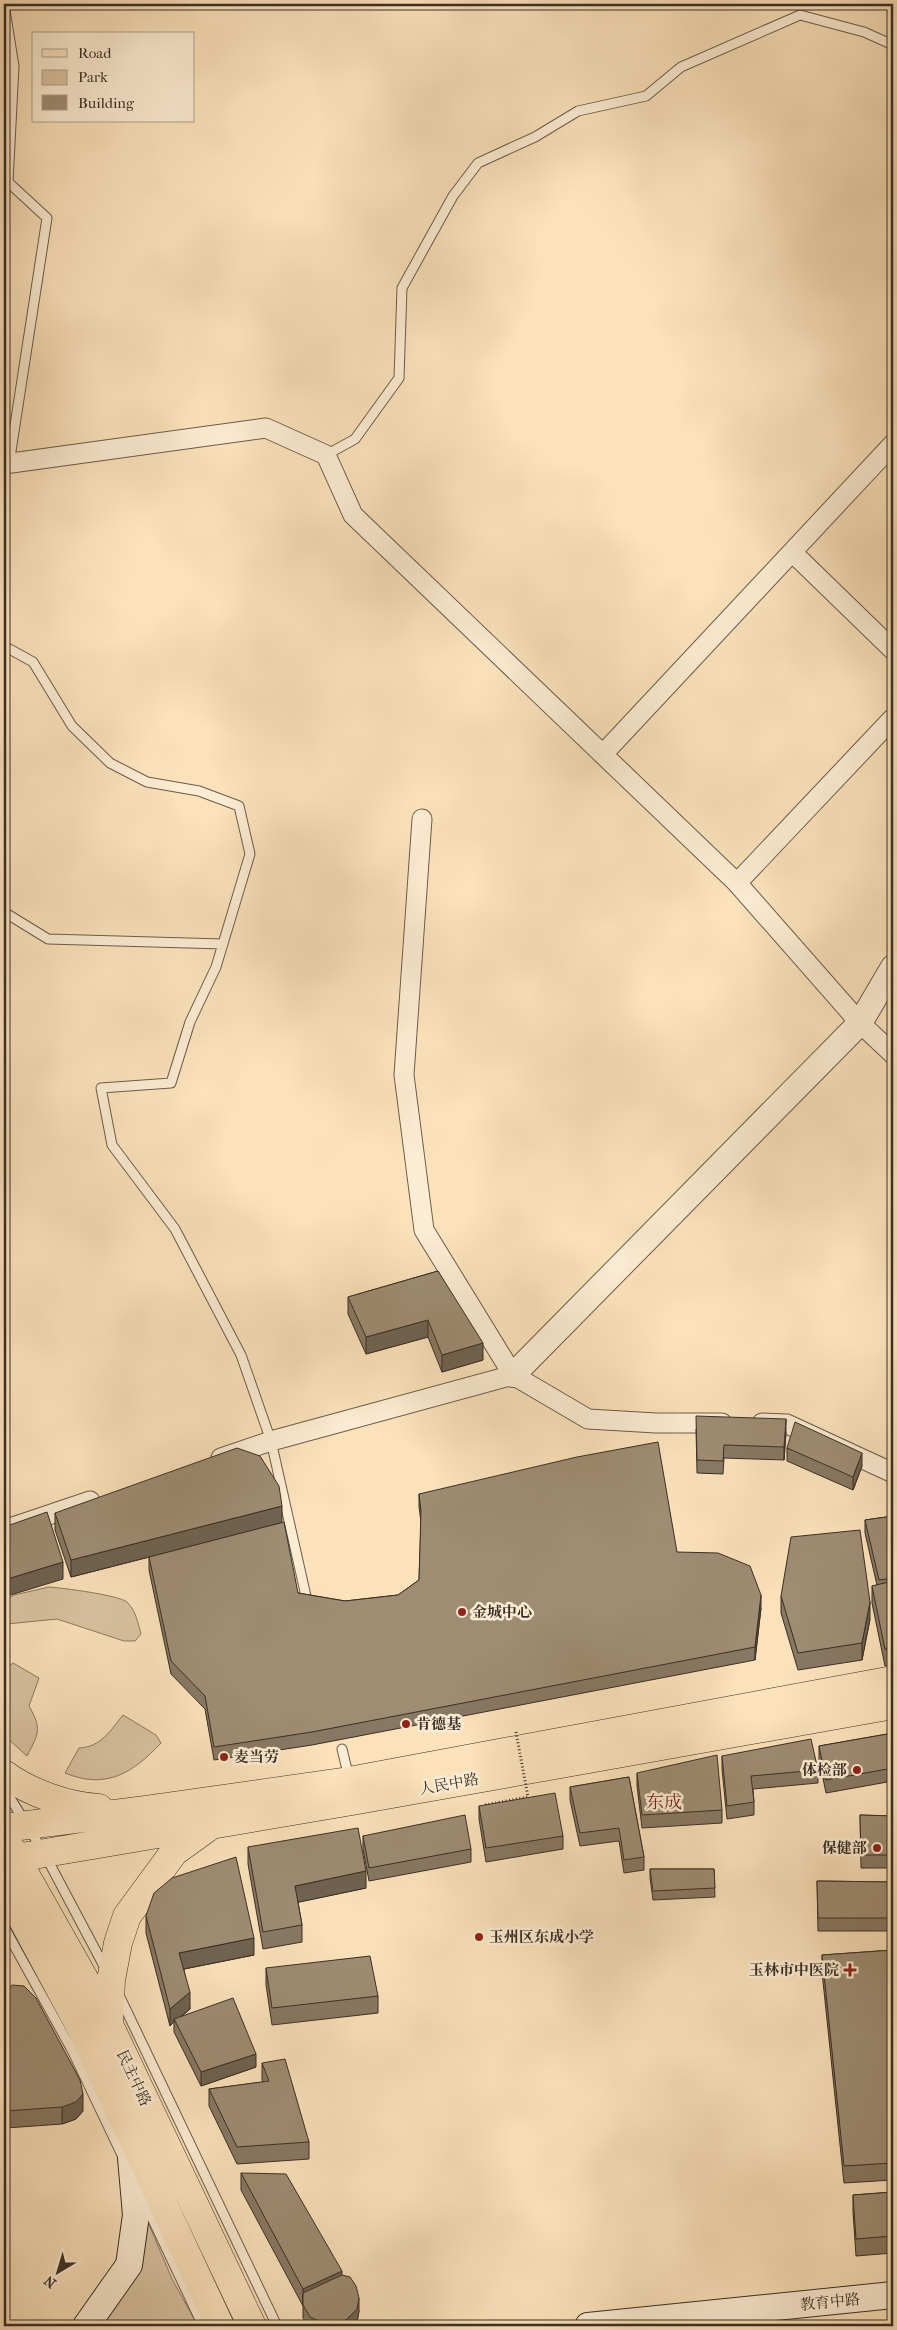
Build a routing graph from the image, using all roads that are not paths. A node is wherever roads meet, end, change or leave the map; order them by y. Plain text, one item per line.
1 (4, 4) edge
2 (893, 44) edge
3 (893, 444) edge
4 (326, 455) junction
5 (6, 464) edge
6 (792, 552) junction
7 (4, 646) edge
8 (893, 650) edge
9 (893, 718) edge
10 (603, 754) junction
11 (422, 819) dead end
12 (737, 884) junction
13 (4, 912) edge
14 (223, 944) junction
15 (893, 967) edge
16 (860, 1023) junction
17 (893, 1054) edge
18 (513, 1375) junction
19 (270, 1441) junction
20 (206, 1463) edge
21 (893, 1473) edge
22 (105, 1496) edge
23 (4, 1530) edge
24 (308, 1608) edge
25 (893, 1680) edge
26 (893, 1705) edge
27 (342, 1750) dead end
28 (4, 1774) edge
29 (349, 1781) junction
30 (4, 1788) edge
31 (146, 1810) junction
32 (212, 1825) junction
33 (11, 1841) edge
34 (44, 1853) junction
35 (4, 1885) edge
36 (4, 1929) edge
37 (48, 1968) junction
38 (112, 1980) junction
39 (109, 2025) junction
40 (129, 2132) junction
41 (133, 2178) junction
42 (893, 2296) edge
43 (706, 2320) edge
44 (86, 2326) edge
45 (203, 2326) edge
46 (220, 2326) edge
47 (252, 2326) edge
48 (277, 2326) edge
49 (588, 2326) edge

1 - 5 lane
2 - 4 lane
3 - 6 street
4 - 5 street
4 - 10 street
6 - 8 street
6 - 10 street
7 - 14 lane
9 - 12 street
10 - 12 street
11 - 18 street
12 - 16 street
13 - 14 lane
14 - 19 lane
15 - 16 street
16 - 17 street
16 - 18 street
18 - 19 street
18 - 21 street
19 - 20 street
19 - 24 lane
22 - 23 street
25 - 29 main road, 人民中路
26 - 32 main road, 人民中路
27 - 29 lane
28 - 31 main road
29 - 31 main road, 人民中路
30 - 33 lane
31 - 33 main road, 人民中路
32 - 34 main road, 人民中路
32 - 38 main road
33 - 34 main road, 人民中路
33 - 39 main road, 民主中路
34 - 38 lane
35 - 37 main road, 民主中路
36 - 37 main road
36 - 41 lane
37 - 40 main road, 民主中路
38 - 39 main road
38 - 48 lane
39 - 47 main road, 民主中路
40 - 41 main road
40 - 46 main road, 民主中路
41 - 44 main road
41 - 45 lane
42 - 43 main road, 教育中路
43 - 49 main road, 教育中路

